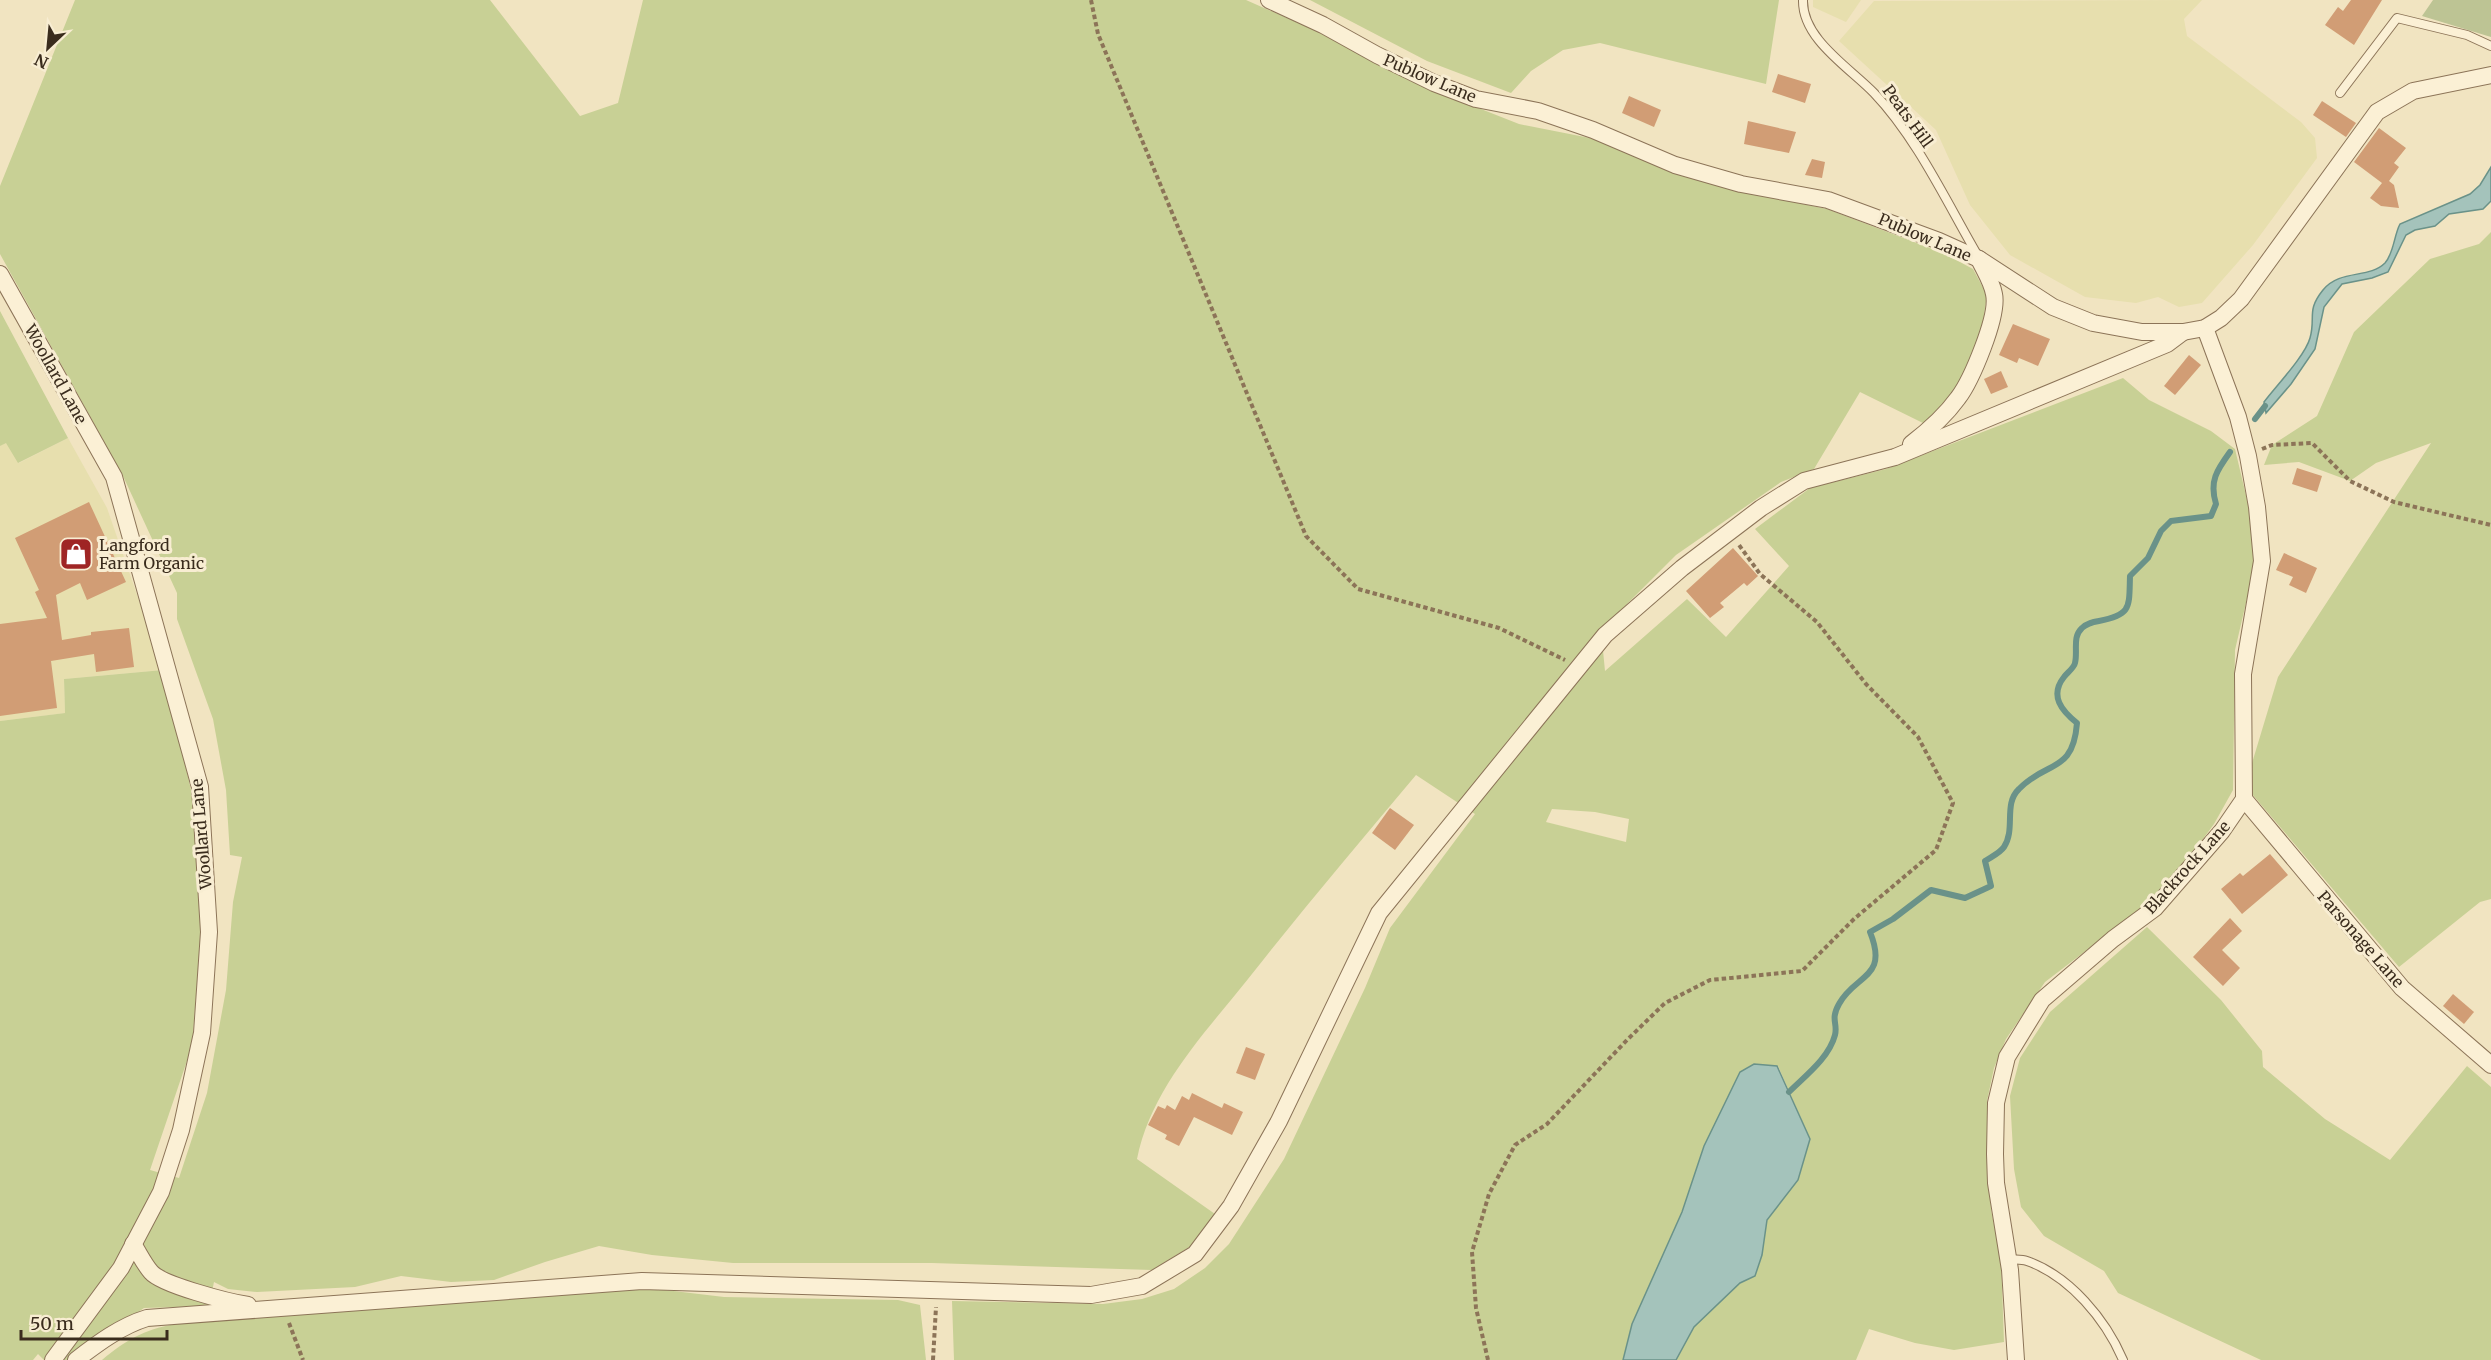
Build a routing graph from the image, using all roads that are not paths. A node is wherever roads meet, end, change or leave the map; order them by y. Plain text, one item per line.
1 (1269, 0) edge
2 (1814, 0) edge
3 (1803, 3) edge
4 (2491, 46) edge
5 (2491, 75) edge
6 (2340, 93) dead end
7 (1979, 260) junction
8 (0, 274) edge
9 (2205, 328) junction
10 (2183, 332) junction
11 (1894, 457) junction
12 (2244, 800) junction
13 (2491, 1065) edge
14 (133, 1244) junction
15 (2008, 1259) junction
16 (281, 1309) junction
17 (52, 1360) edge
18 (76, 1360) edge
19 (2016, 1360) edge
20 (2123, 1360) edge

1 - 7 street, Publow Lane
2 - 3 lane
3 - 7 lane, Peats Hill
4 - 6 lane
5 - 9 street, Publow Lane
7 - 10 street, Publow Lane
7 - 11 street
8 - 14 street, Woollard Lane
9 - 10 street, Publow Lane
9 - 12 street
10 - 11 street
11 - 16 street
12 - 13 street, Parsonage Lane
12 - 15 street, Blackrock Lane
14 - 16 street
14 - 17 street, Woollard Lane
15 - 19 street, Blackrock Lane
15 - 20 lane
16 - 18 street

